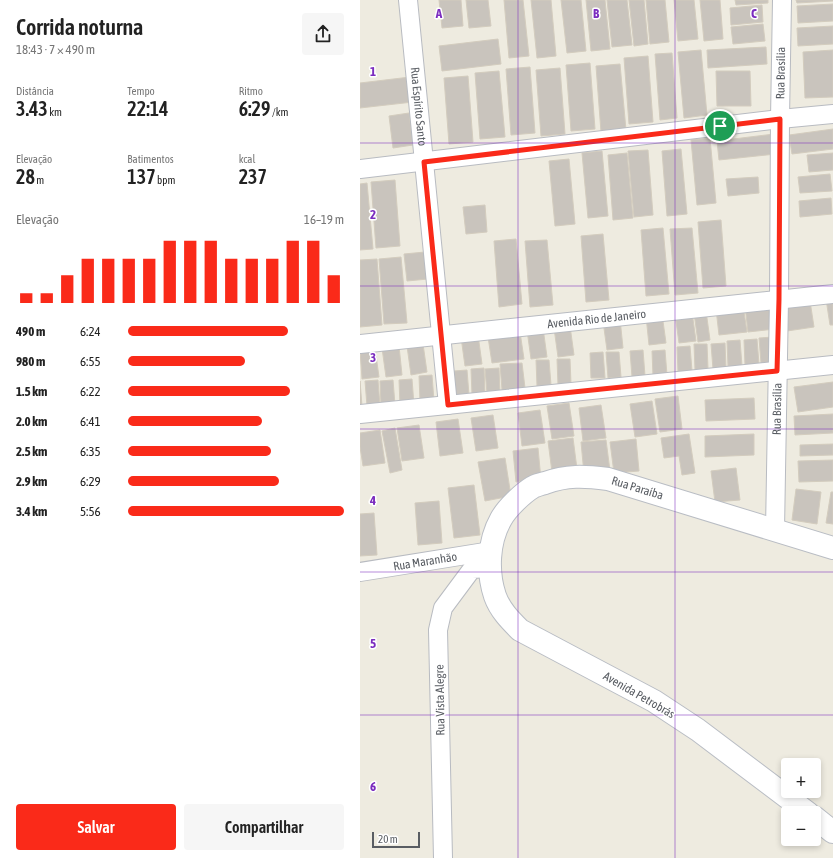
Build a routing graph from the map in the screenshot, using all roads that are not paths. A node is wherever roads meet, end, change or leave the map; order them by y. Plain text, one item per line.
1 (408, 0) edge
2 (782, 0) edge
3 (833, 114) edge
4 (780, 119) junction
5 (424, 162) junction
6 (360, 169) edge
7 (833, 294) edge
8 (779, 299) junction
9 (441, 335) junction
10 (360, 344) edge
11 (833, 365) edge
12 (777, 371) junction
13 (448, 405) junction
14 (360, 414) edge
15 (775, 530) junction
16 (833, 548) edge
17 (490, 560) junction
18 (360, 572) edge
19 (799, 806) edge
20 (821, 823) edge
21 (833, 832) edge
22 (443, 858) edge

1 - 5 street, Rua Espírito Santo
2 - 4 street, Rua Brasília
3 - 4 street
4 - 5 street
4 - 8 street, Rua Brasília
5 - 6 street
5 - 9 street, Rua Espírito Santo
7 - 8 street, Avenida Rio de Janeiro
8 - 9 street, Avenida Rio de Janeiro
8 - 12 street, Rua Brasília
9 - 10 street, Avenida Rio de Janeiro
9 - 13 street, Rua Espírito Santo
11 - 12 street
12 - 13 street
12 - 15 street, Rua Brasília
13 - 14 street
15 - 16 main road, Rua Paraíba
15 - 17 main road, Rua Paraíba
17 - 18 street, Rua Maranhão
17 - 19 main road, Avenida Petrobrás
17 - 22 street, Rua Vista Alegre
20 - 21 main road

